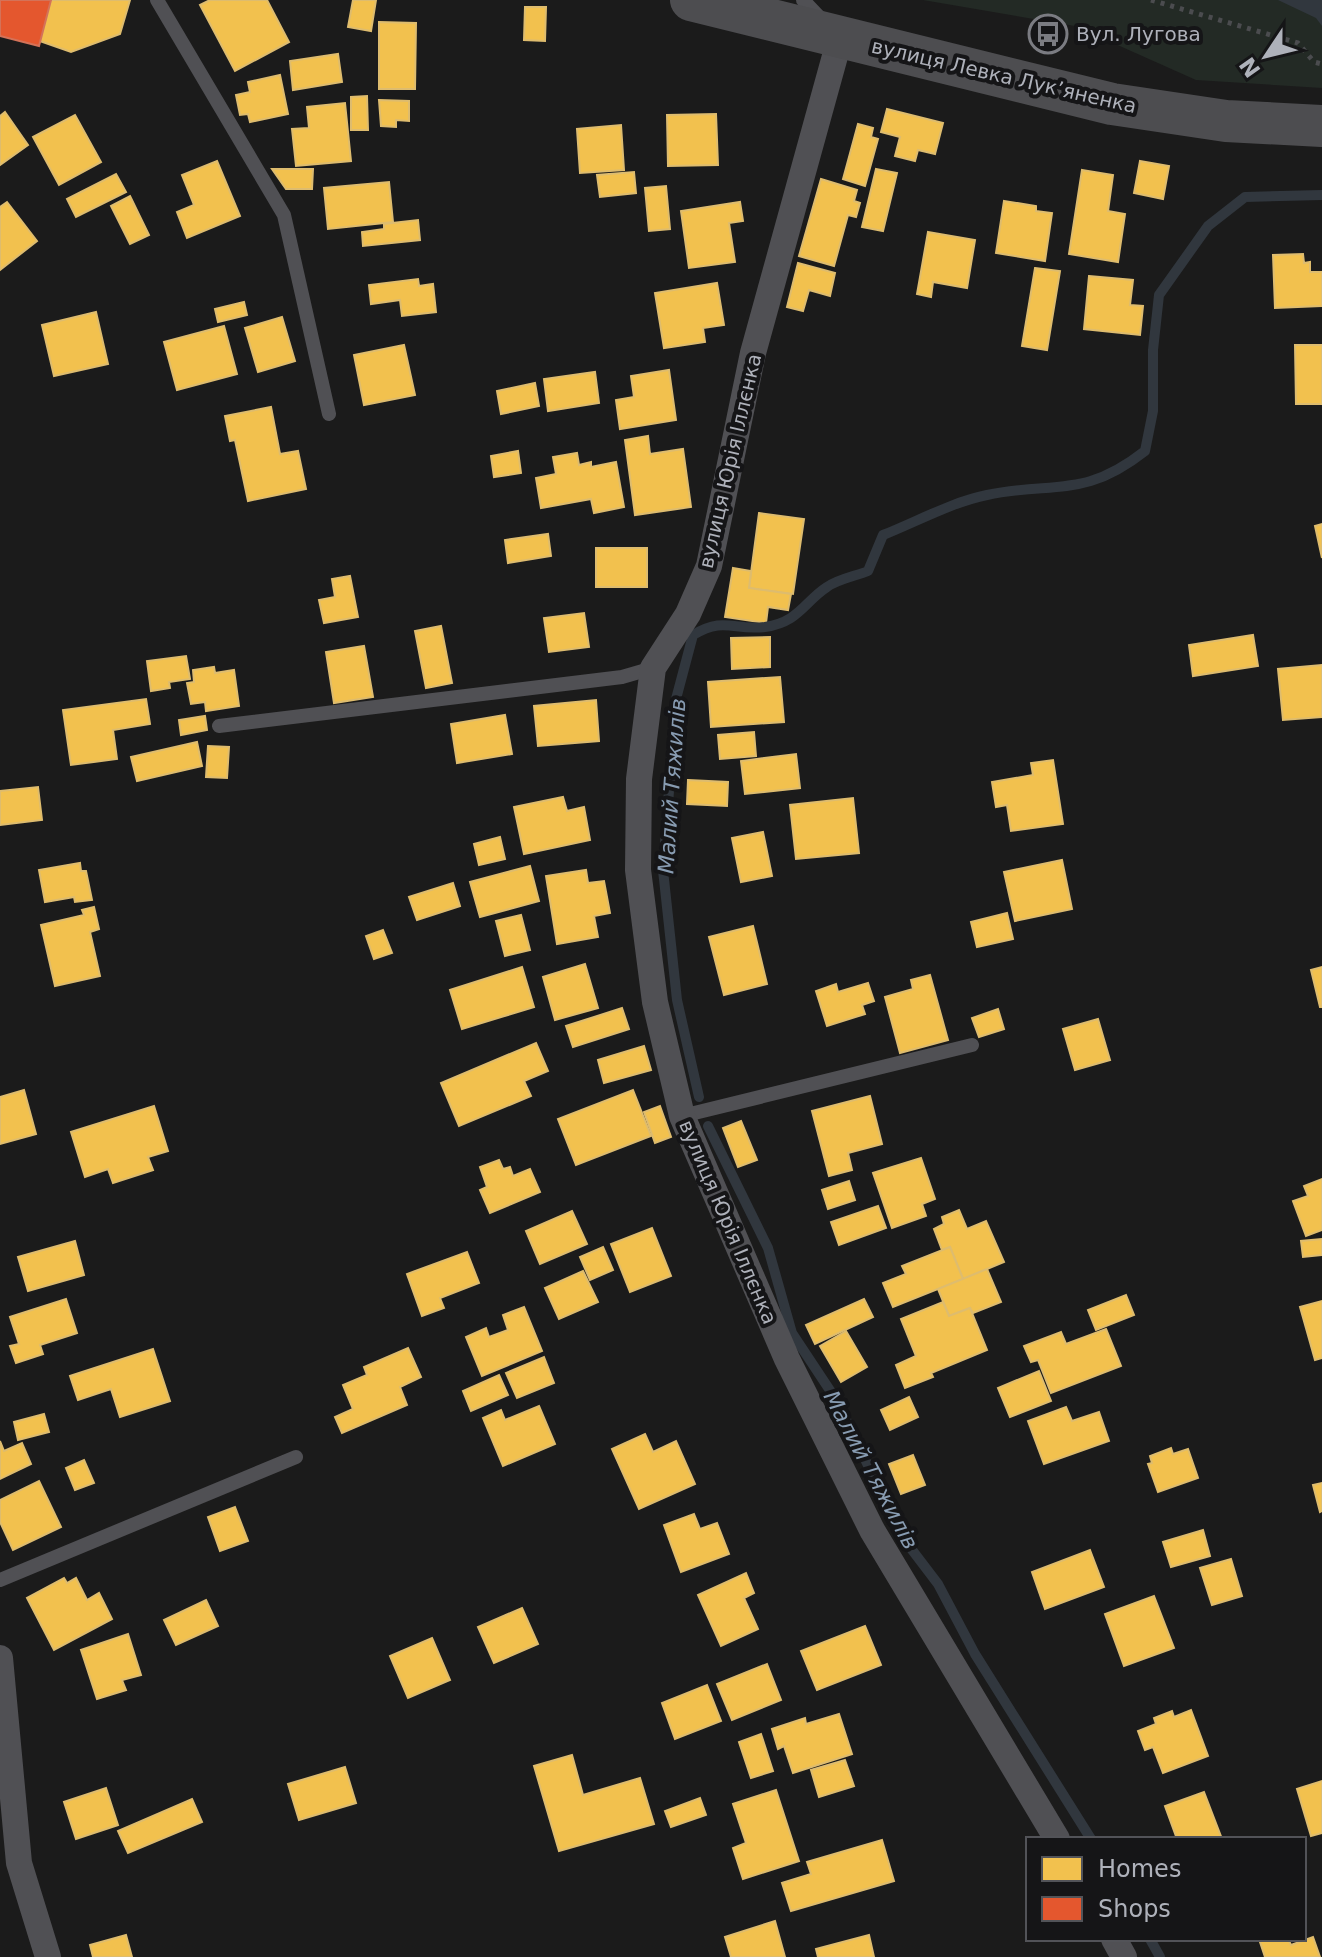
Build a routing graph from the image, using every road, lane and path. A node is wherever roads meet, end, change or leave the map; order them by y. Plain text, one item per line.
1 (157, 0) edge
2 (691, 0) edge
3 (803, 0) edge
4 (1151, 0) edge
5 (840, 38) junction
6 (1322, 64) edge
7 (1322, 126) edge
8 (329, 414) dead end
9 (653, 668) junction
10 (219, 726) dead end
11 (972, 1045) dead end
12 (682, 1116) junction
13 (296, 1457) dead end
14 (0, 1580) edge
15 (0, 1658) edge
16 (1056, 1837) edge
17 (48, 1957) edge

1 - 8 lane
2 - 5 main road, вулиця Левка Лукʼяненка
3 - 5 lane
4 - 6 path
5 - 7 main road, вулиця Левка Лукʼяненка
5 - 9 street, вулиця Юрія Іллєнка
9 - 10 lane
9 - 12 street, вулиця Юрія Іллєнка
11 - 12 lane
12 - 16 street, вулиця Юрія Іллєнка
13 - 14 lane
15 - 17 street

